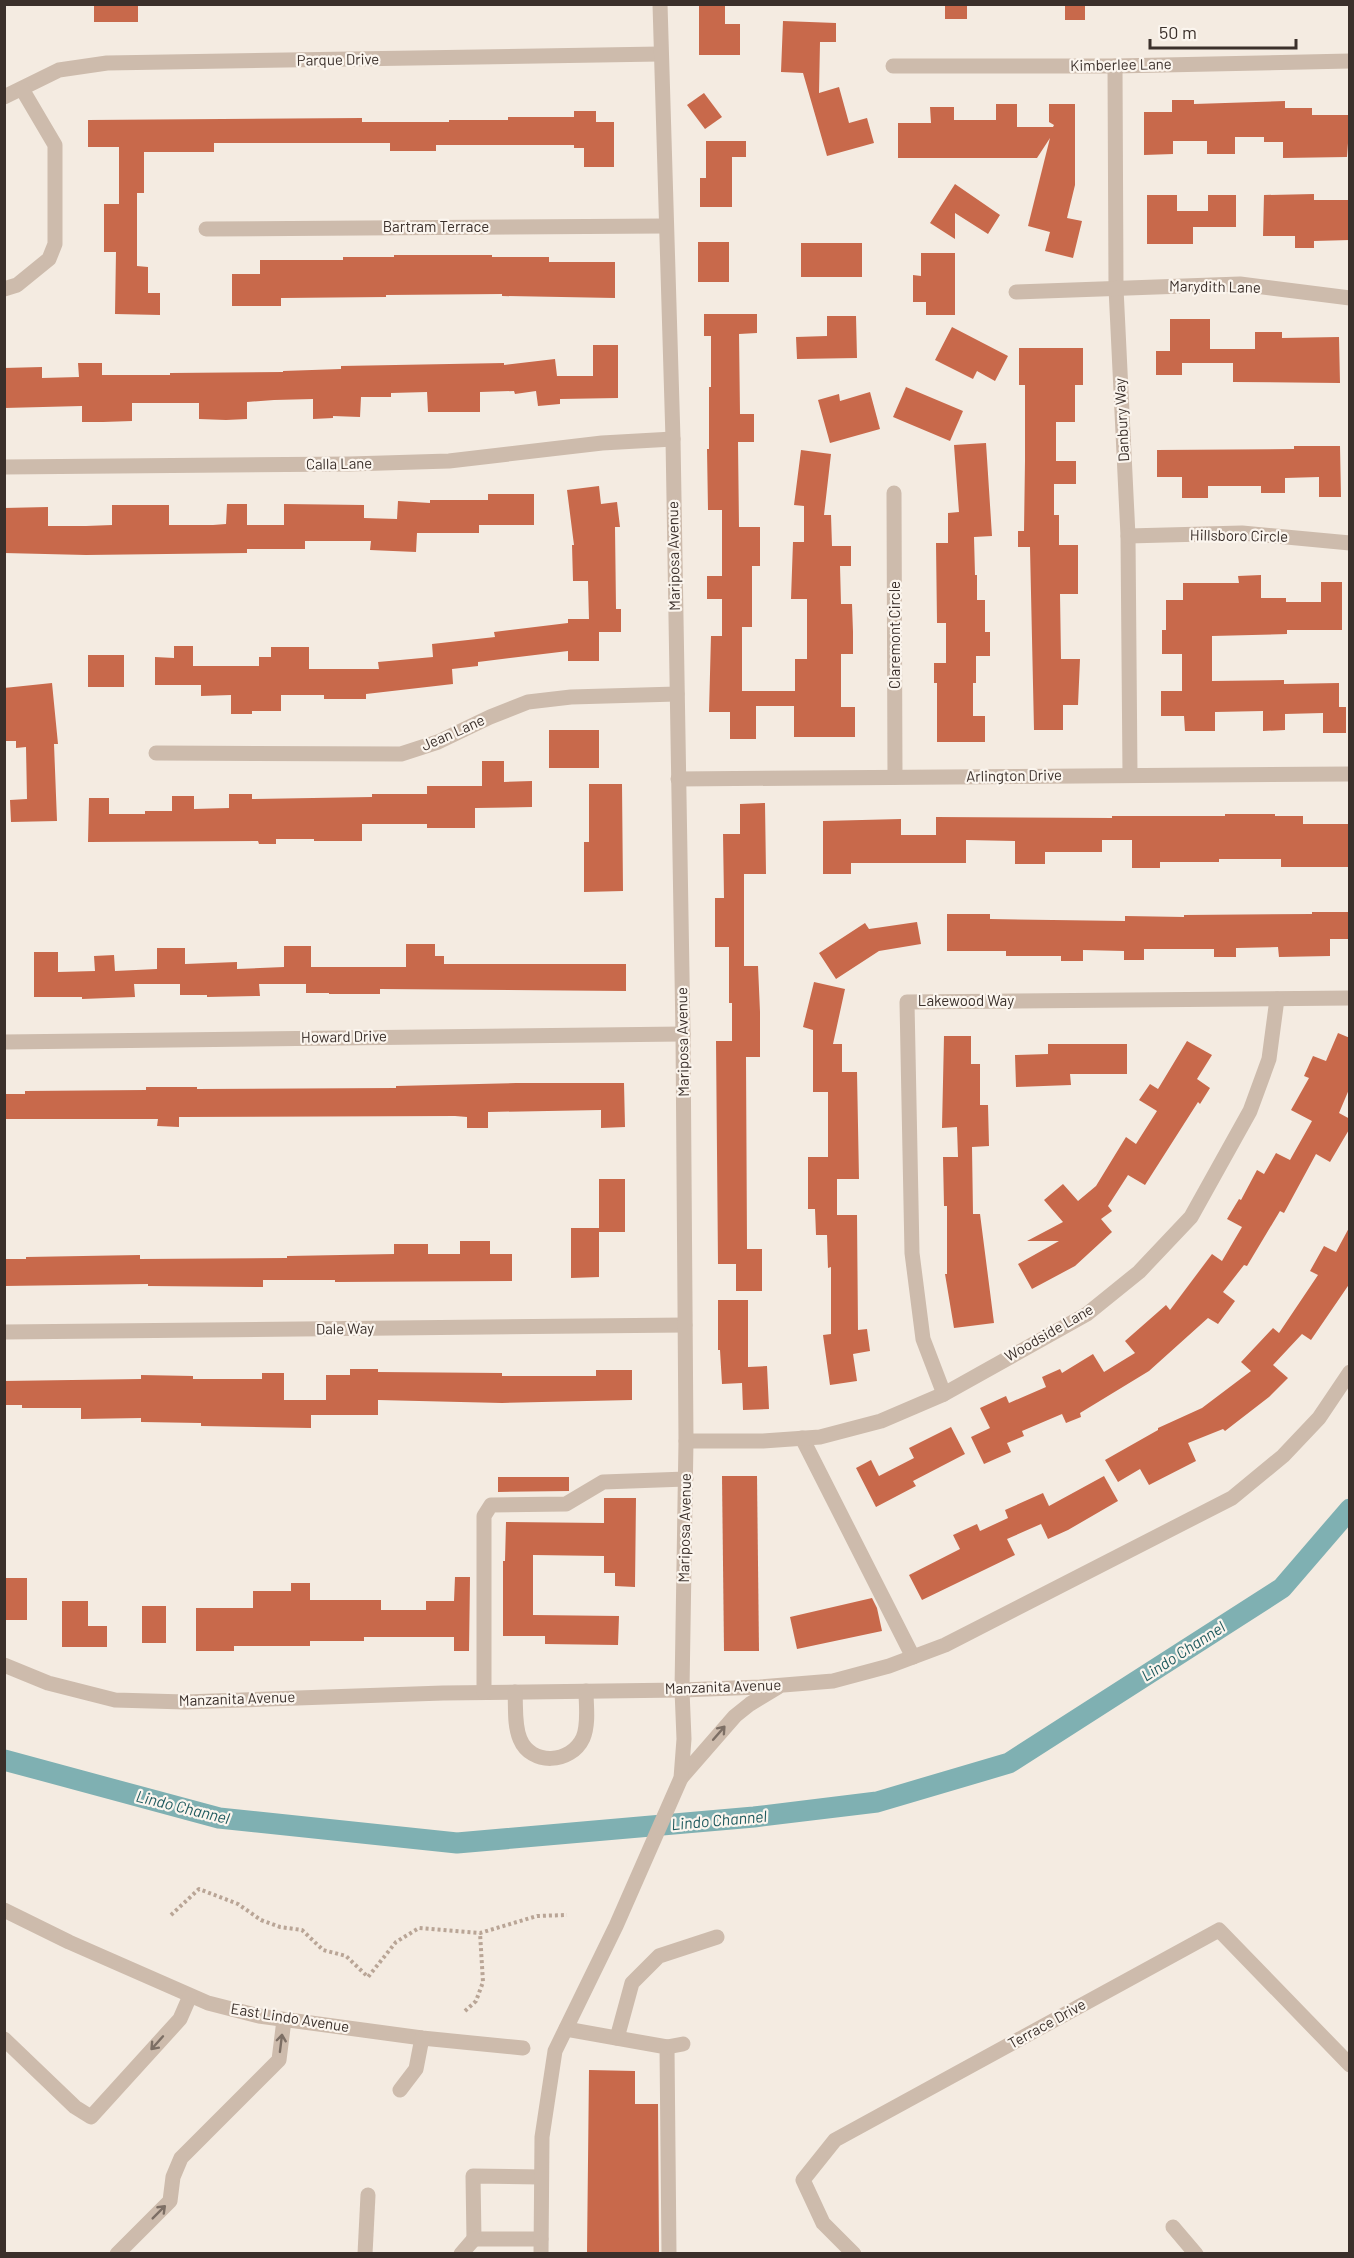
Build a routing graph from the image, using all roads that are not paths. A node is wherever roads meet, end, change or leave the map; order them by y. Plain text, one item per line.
1 (660, 4) edge
2 (660, 54) junction
3 (1350, 61) edge
4 (893, 66) dead end
5 (1115, 66) junction
6 (22, 88) junction
7 (4, 98) edge
8 (665, 226) junction
9 (206, 229) dead end
10 (1116, 288) junction
11 (4, 289) edge
12 (1016, 292) dead end
13 (1350, 298) edge
14 (673, 439) junction
15 (4, 467) edge
16 (894, 493) dead end
17 (1128, 536) junction
18 (1350, 543) edge
19 (677, 694) junction
20 (156, 753) dead end
21 (1350, 774) edge
22 (1130, 775) junction
23 (895, 777) junction
24 (678, 779) junction
25 (1350, 998) edge
26 (1277, 999) junction
27 (683, 1034) junction
28 (4, 1042) edge
29 (685, 1325) junction
30 (4, 1332) edge
31 (1350, 1372) edge
32 (944, 1394) junction
33 (801, 1438) junction
34 (686, 1441) junction
35 (686, 1479) junction
36 (913, 1657) junction
37 (4, 1665) edge
38 (781, 1685) junction
39 (682, 1690) junction
40 (586, 1691) junction
41 (484, 1692) junction
42 (515, 1692) junction
43 (681, 1778) junction
44 (4, 1910) edge
45 (717, 1938) dead end
46 (190, 1996) junction
47 (284, 2020) junction
48 (566, 2029) junction
49 (422, 2038) junction
50 (617, 2038) junction
51 (4, 2039) edge
52 (683, 2044) dead end
53 (667, 2047) junction
54 (523, 2048) dead end
55 (1350, 2065) edge
56 (400, 2090) dead end
57 (541, 2177) junction
58 (368, 2195) dead end
59 (1173, 2227) dead end
60 (474, 2240) junction
61 (541, 2246) edge
62 (117, 2253) edge
63 (365, 2253) edge
64 (461, 2253) edge
65 (669, 2253) edge
66 (854, 2253) edge
67 (1196, 2253) edge

1 - 2 street, Mariposa Avenue
2 - 6 street, Parque Drive
2 - 8 street, Mariposa Avenue
3 - 5 street, Kimberlee Lane
4 - 5 street, Kimberlee Lane
5 - 10 street, Danbury Way
6 - 7 street, Parque Drive
6 - 11 street
8 - 9 street, Bartram Terrace
8 - 14 street, Mariposa Avenue
10 - 12 street, Marydith Lane
10 - 13 street, Marydith Lane
10 - 17 street, Danbury Way
14 - 15 street, Calla Lane
14 - 19 street, Mariposa Avenue
16 - 23 street, Claremont Circle
17 - 18 street, Hillsboro Circle
17 - 22 street, Danbury Way
19 - 20 street, Jean Lane
19 - 24 street, Mariposa Avenue
21 - 22 street, Arlington Drive
22 - 23 street, Arlington Drive
23 - 24 street, Arlington Drive
24 - 27 street, Mariposa Avenue
25 - 26 street, Lakewood Way
26 - 32 street, Woodside Lane
26 - 32 street, Lakewood Way
27 - 28 street, Howard Drive
27 - 29 street, Mariposa Avenue
29 - 30 street, Dale Way
29 - 34 street, Mariposa Avenue
31 - 36 street, Manzanita Avenue
32 - 33 street, Woodside Lane
33 - 34 street, Woodside Lane
33 - 36 street
34 - 35 street, Mariposa Avenue
35 - 39 street, Mariposa Avenue
35 - 41 street
36 - 38 street, Manzanita Avenue
37 - 41 street, Manzanita Avenue
38 - 39 street, Manzanita Avenue
43 -> 38 street
39 - 40 street, Manzanita Avenue
39 - 43 street, Mariposa Avenue
40 - 42 street, Manzanita Avenue
40 - 42 street
41 - 42 street, Manzanita Avenue
43 - 48 street, Mariposa Avenue
44 - 46 street, East Lindo Avenue
45 - 50 street
46 - 47 street, East Lindo Avenue
46 -> 51 street
47 - 49 street, East Lindo Avenue
62 -> 47 street
48 - 50 street
48 - 57 street, Mariposa Avenue
49 - 54 street, East Lindo Avenue
49 - 56 street
50 - 53 street
52 - 53 street
53 - 65 street
55 - 66 street, Terrace Drive
57 - 60 street
57 - 61 street, Mariposa Avenue
58 - 63 street
59 - 67 street
60 - 61 street
60 - 64 street

